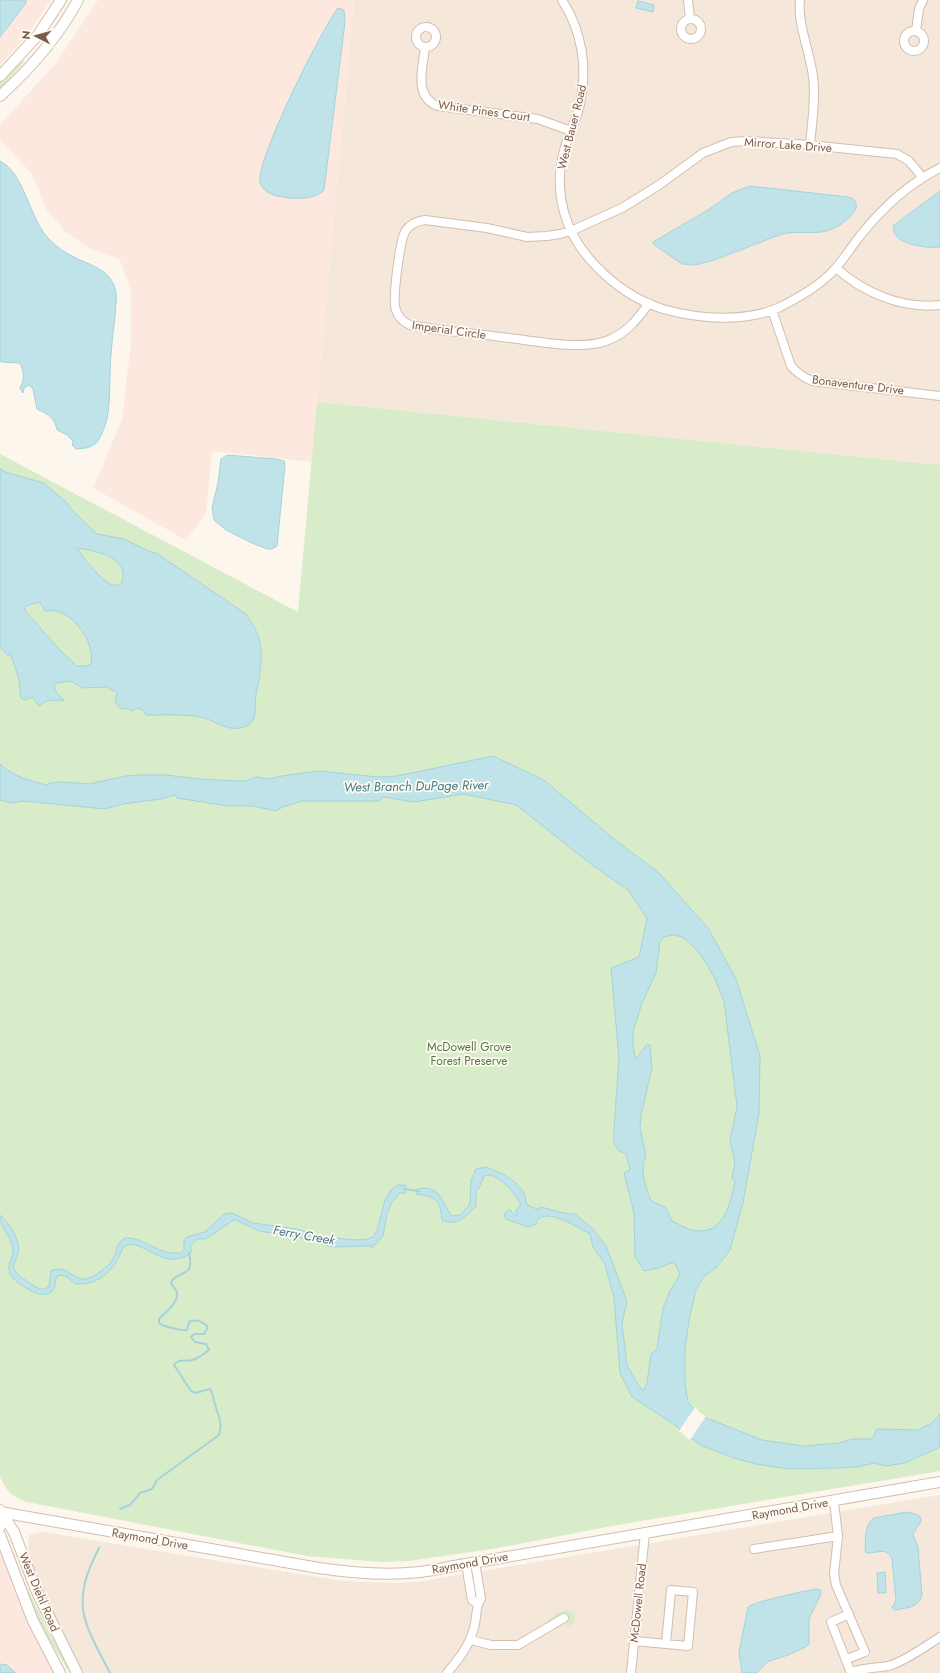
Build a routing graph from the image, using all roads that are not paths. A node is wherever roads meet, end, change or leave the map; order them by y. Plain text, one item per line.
1 (61, 0) edge
2 (78, 0) edge
3 (562, 0) edge
4 (688, 0) edge
5 (800, 0) edge
6 (923, 0) edge
7 (690, 19) dead end
8 (916, 31) dead end
9 (425, 47) dead end
10 (0, 76) edge
11 (0, 96) edge
12 (570, 131) junction
13 (810, 145) junction
14 (940, 168) edge
15 (923, 178) junction
16 (571, 231) junction
17 (836, 268) junction
18 (648, 304) junction
19 (940, 305) edge
20 (772, 310) junction
21 (940, 396) edge
22 (940, 1482) edge
23 (834, 1502) junction
24 (0, 1512) edge
25 (0, 1527) edge
26 (645, 1533) junction
27 (0, 1535) edge
28 (838, 1536) junction
29 (754, 1549) dead end
30 (471, 1563) junction
31 (849, 1614) junction
32 (564, 1618) dead end
33 (940, 1637) edge
34 (471, 1640) junction
35 (634, 1641) junction
36 (666, 1644) junction
37 (847, 1660) junction
38 (60, 1673) edge
39 (77, 1673) edge
40 (447, 1673) edge
41 (631, 1673) edge
42 (851, 1673) edge

1 - 10 street
2 - 11 street
3 - 12 street, West Bauer Road
4 - 7 street
5 - 13 street
6 - 8 street
9 - 12 street, White Pines Court
12 - 16 street, West Bauer Road
13 - 15 street, Mirror Lake Drive
13 - 16 street, Mirror Lake Drive
14 - 15 street, West Bauer Road
15 - 17 street, West Bauer Road
16 - 18 street, West Bauer Road
16 - 18 street, Imperial Circle
17 - 19 street
17 - 20 street, West Bauer Road
18 - 20 street, West Bauer Road
20 - 21 street, Bonaventure Drive
22 - 23 street, Raymond Drive
23 - 26 street, Raymond Drive
23 - 28 street
24 - 25 street
24 - 30 street, Raymond Drive
24 - 39 street, West Diehl Road
26 - 30 street, Raymond Drive
26 - 35 street, McDowell Road
27 - 38 street, West Diehl Road
28 - 29 street
28 - 31 street
30 - 34 street
31 - 37 street
31 - 37 street
32 - 34 street
33 - 42 street
34 - 40 street
35 - 36 street
35 - 41 street, McDowell Road
36 - 36 street
37 - 42 street

